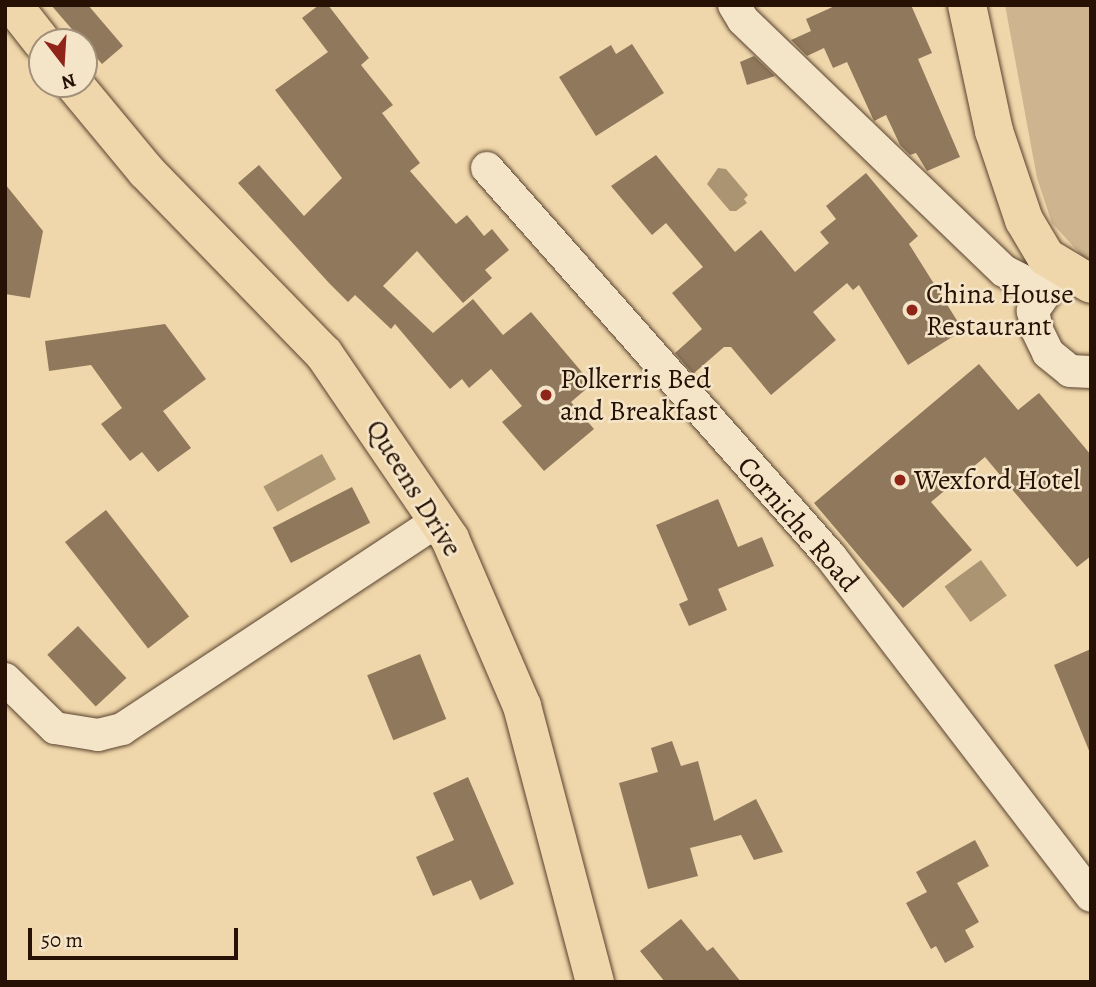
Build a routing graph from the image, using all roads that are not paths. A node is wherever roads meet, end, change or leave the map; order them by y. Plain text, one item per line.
1 (13, 5) edge
2 (734, 5) edge
3 (967, 5) edge
4 (31, 28) edge
5 (86, 98) edge
6 (487, 168) dead end
7 (1073, 281) edge
8 (1091, 372) edge
9 (437, 521) junction
10 (5, 679) edge
11 (1091, 896) edge
12 (595, 982) edge

1 - 4 main road
2 - 7 street
3 - 7 main road
5 - 9 main road, Queens Drive
6 - 11 street, Corniche Road
7 - 8 street
9 - 10 street
9 - 12 main road, Queens Drive

